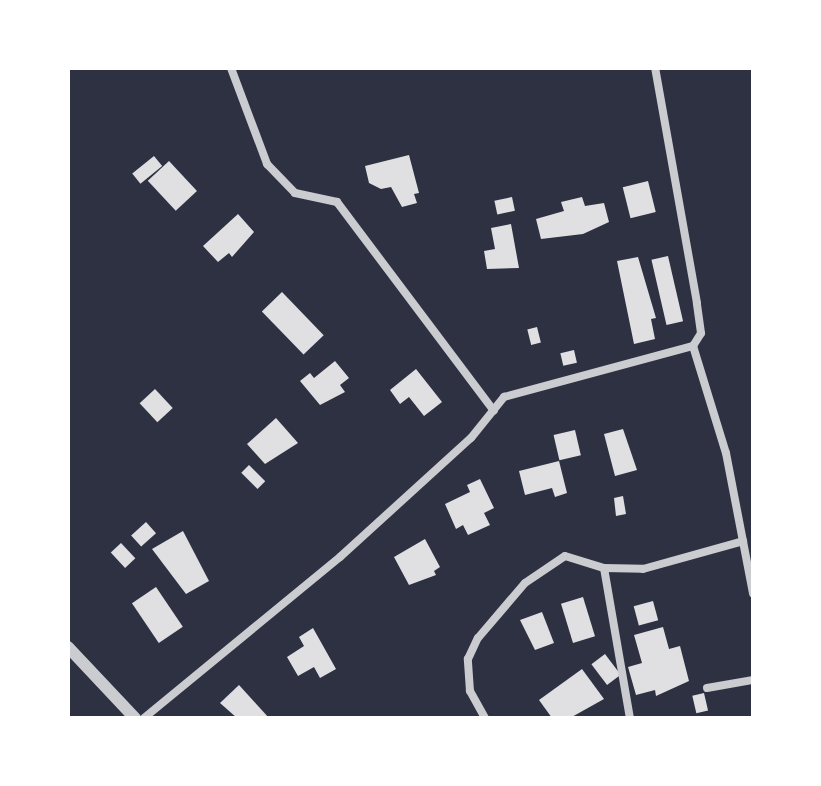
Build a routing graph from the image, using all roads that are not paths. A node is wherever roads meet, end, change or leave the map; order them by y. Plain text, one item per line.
1 (231, 68) edge
2 (655, 68) edge
3 (693, 346) junction
4 (494, 411) junction
5 (743, 541) junction
6 (604, 568) junction
7 (753, 593) edge
8 (68, 647) edge
9 (753, 680) edge
10 (707, 688) dead end
11 (135, 718) edge
12 (144, 718) edge
13 (485, 718) edge
14 (630, 718) edge

1 - 4 street
2 - 3 street
3 - 4 street
3 - 5 street
4 - 12 street
5 - 6 street
5 - 7 street
6 - 13 street
6 - 14 street
8 - 11 street
9 - 10 street

